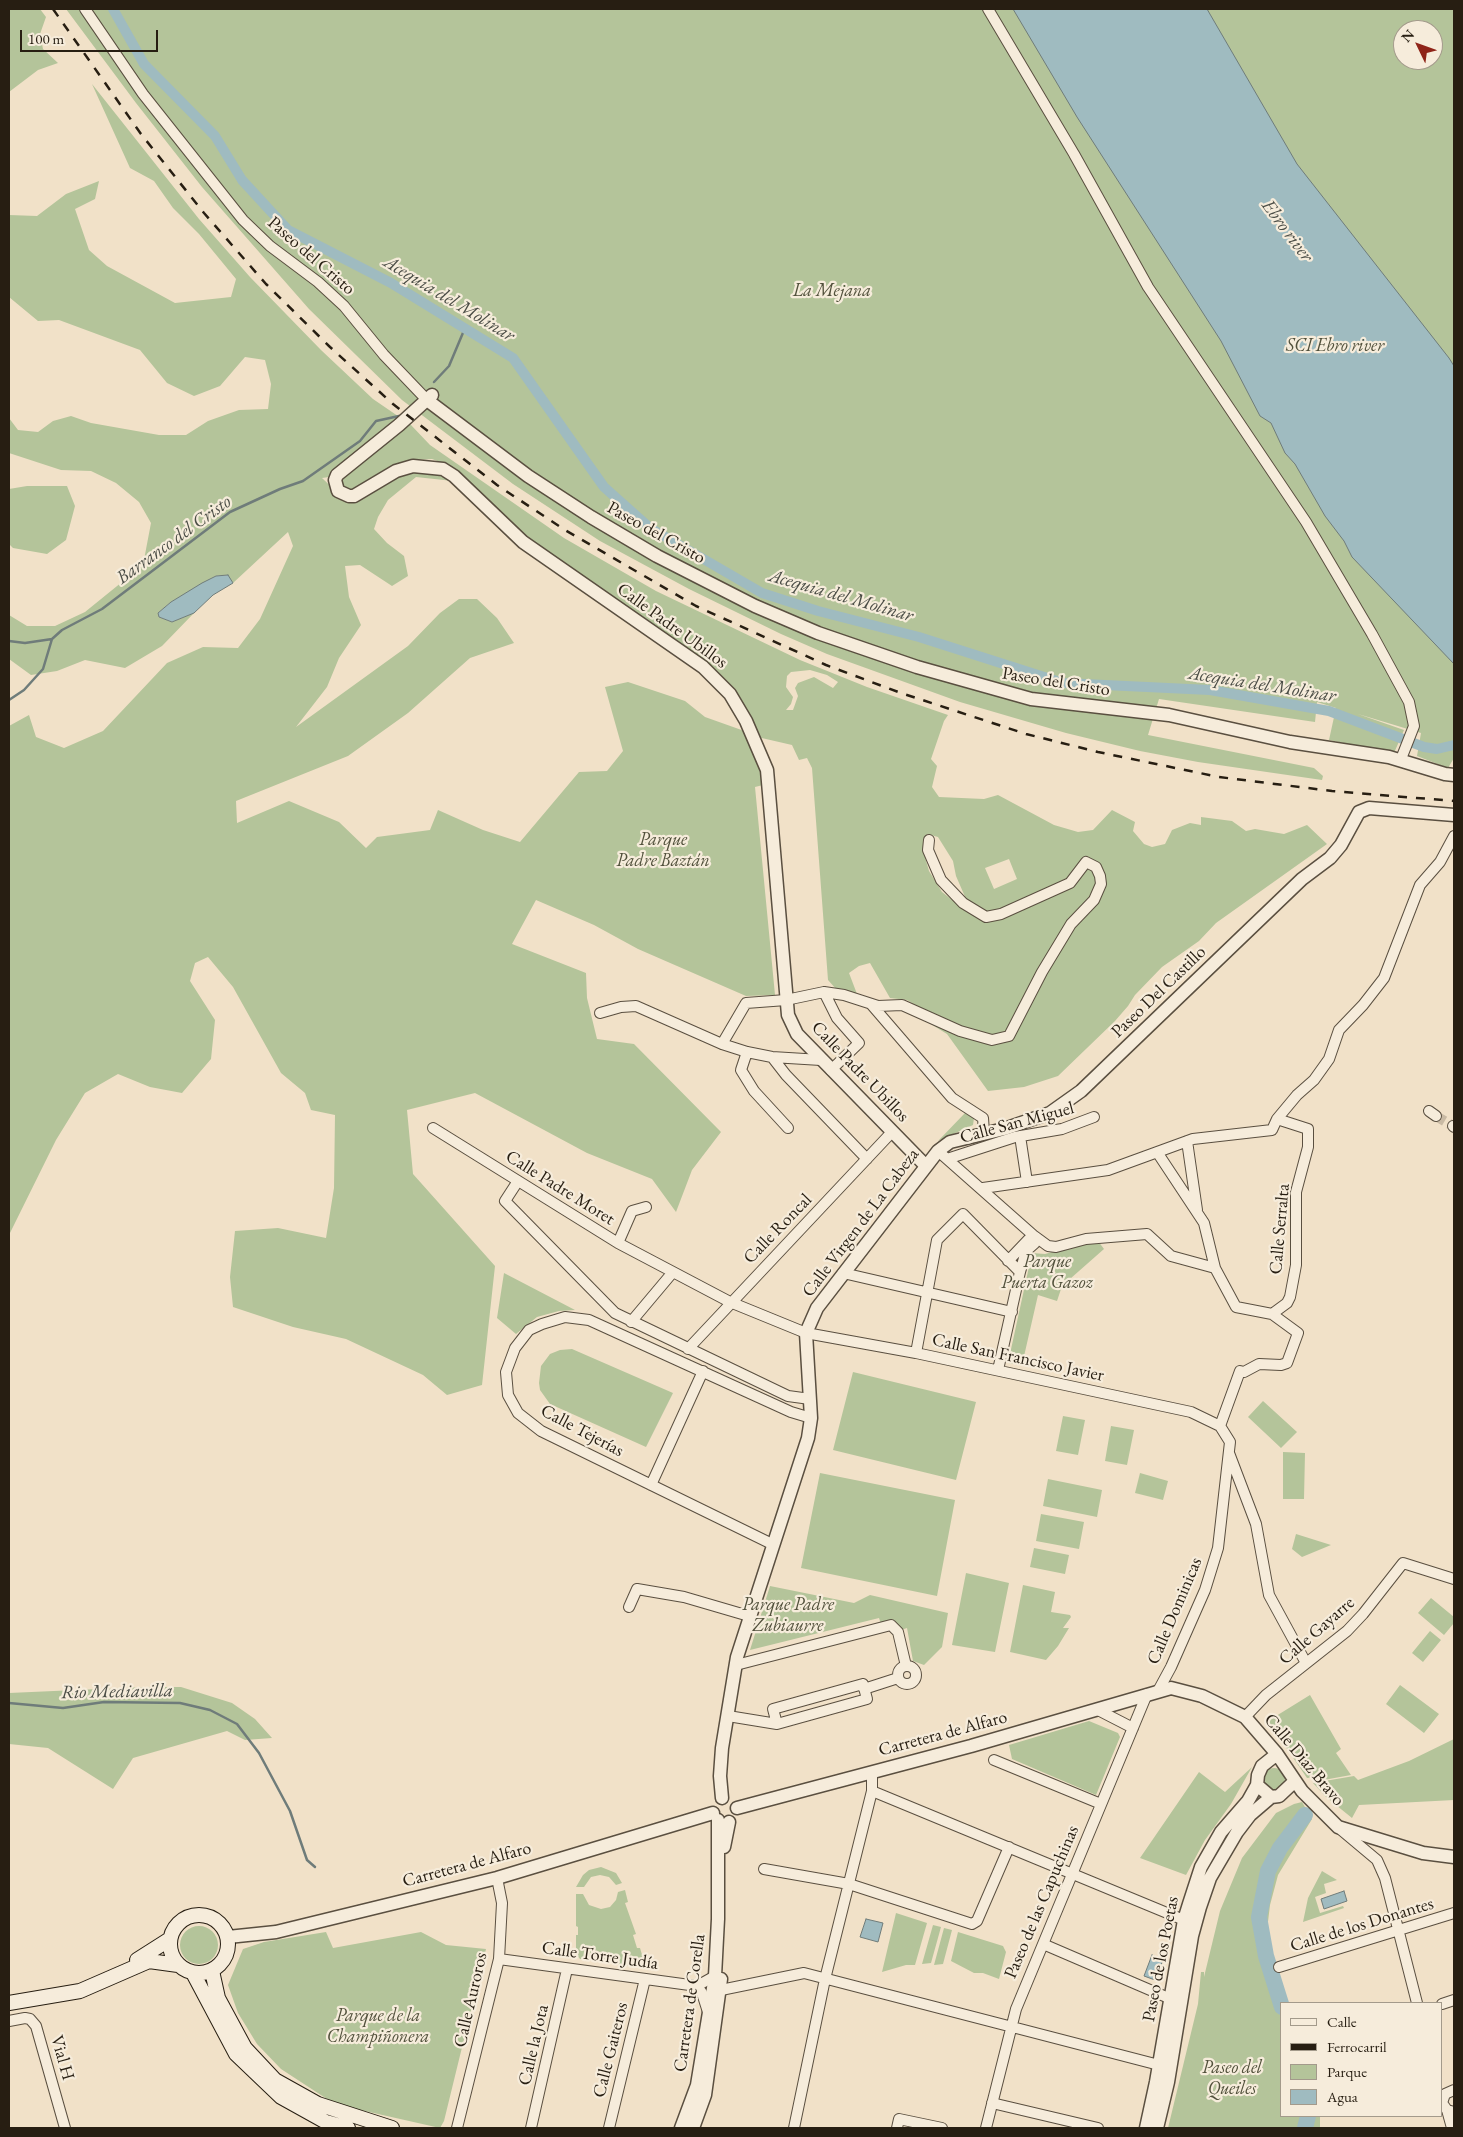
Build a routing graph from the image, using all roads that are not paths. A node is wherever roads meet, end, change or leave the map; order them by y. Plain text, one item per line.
1 (85, 9) edge
2 (988, 9) edge
3 (429, 397) junction
4 (1403, 754) junction
5 (1454, 775) edge
6 (1454, 815) edge
7 (1454, 836) edge
8 (929, 840) dead end
9 (824, 992) junction
10 (786, 1000) junction
11 (870, 1003) junction
12 (600, 1013) dead end
13 (722, 1044) junction
14 (747, 1052) junction
15 (772, 1057) junction
16 (821, 1060) junction
17 (831, 1070) junction
18 (1094, 1117) dead end
19 (1277, 1119) junction
20 (433, 1128) dead end
21 (788, 1128) dead end
22 (892, 1132) junction
23 (984, 1132) junction
24 (1020, 1136) junction
25 (1191, 1140) junction
26 (1157, 1152) junction
27 (943, 1155) junction
28 (867, 1159) junction
29 (926, 1166) junction
30 (518, 1181) junction
31 (1027, 1182) junction
32 (983, 1188) junction
33 (646, 1207) dead end
34 (1198, 1213) junction
35 (1033, 1235) junction
36 (618, 1243) junction
37 (1008, 1261) junction
38 (1215, 1268) junction
39 (673, 1272) junction
40 (1020, 1272) junction
41 (843, 1273) junction
42 (926, 1293) junction
43 (730, 1302) junction
44 (1012, 1312) junction
45 (1272, 1314) junction
46 (631, 1322) junction
47 (806, 1333) junction
48 (688, 1349) junction
49 (916, 1353) junction
50 (998, 1370) junction
51 (703, 1371) junction
52 (810, 1399) junction
53 (811, 1418) junction
54 (1220, 1426) junction
55 (1229, 1452) junction
56 (651, 1484) junction
57 (772, 1544) junction
58 (1454, 1579) edge
59 (629, 1607) dead end
60 (749, 1616) junction
61 (1306, 1663) junction
62 (736, 1665) junction
63 (906, 1666) junction
64 (898, 1678) junction
65 (864, 1688) junction
66 (1152, 1692) junction
67 (1098, 1710) junction
68 (728, 1716) junction
69 (1245, 1717) junction
70 (777, 1724) junction
71 (1133, 1728) junction
72 (1277, 1754) junction
73 (994, 1760) dead end
74 (872, 1772) junction
75 (1295, 1781) junction
76 (1257, 1785) junction
77 (872, 1791) junction
78 (1271, 1797) junction
79 (722, 1798) junction
80 (1100, 1804) junction
81 (738, 1808) junction
82 (720, 1819) junction
83 (1338, 1827) junction
84 (1009, 1848) junction
85 (1454, 1857) edge
86 (764, 1869) dead end
87 (1072, 1873) junction
88 (497, 1878) junction
89 (849, 1884) junction
90 (1454, 1914) edge
91 (1184, 1920) junction
92 (1398, 1930) junction
93 (228, 1938) junction
94 (170, 1939) junction
95 (1043, 1944) junction
96 (499, 1959) junction
97 (178, 1965) junction
98 (1279, 1967) dead end
99 (568, 1969) junction
100 (212, 1971) junction
101 (193, 1974) junction
102 (715, 1976) junction
103 (645, 1979) junction
104 (826, 1979) junction
105 (697, 1986) junction
106 (721, 1990) junction
107 (9, 1999) edge
108 (1171, 1999) junction
109 (1417, 2002) edge
110 (9, 2003) edge
111 (708, 2012) junction
112 (9, 2022) edge
113 (1010, 2026) junction
114 (1159, 2065) junction
115 (992, 2102) junction
116 (1451, 2111) edge
117 (65, 2128) edge
118 (348, 2128) edge
119 (392, 2128) edge
120 (457, 2128) edge
121 (531, 2128) edge
122 (609, 2128) edge
123 (681, 2128) edge
124 (693, 2128) edge
125 (794, 2128) edge
126 (897, 2128) edge
127 (942, 2128) edge
128 (986, 2128) edge
129 (1098, 2128) edge
130 (1146, 2128) edge
131 (1157, 2128) edge
132 (1452, 2128) edge

1 - 3 street, Paseo del Cristo
2 - 4 street
3 - 4 street, Paseo del Cristo
3 - 10 street, Calle Padre Ubillos
4 - 5 street, Paseo del Cristo
6 - 23 street, Paseo Del Castillo
7 - 19 street
8 - 11 street
9 - 10 street
9 - 11 street
9 - 17 street
10 - 13 street
10 - 16 street, Calle Padre Ubillos
11 - 23 street
12 - 13 street
13 - 14 street
14 - 15 street
14 - 21 street
15 - 16 street
15 - 28 street
16 - 17 street, Calle Padre Ubillos
17 - 22 street, Calle Padre Ubillos
18 - 24 street, Calle San Miguel
19 - 25 street
19 - 45 street, Calle Serralta
20 - 30 street, Calle Padre Moret
22 - 28 street, Calle Roncal
22 - 29 street, Calle Padre Ubillos
23 - 27 street, Paseo Del Castillo
24 - 27 street, Calle San Miguel
24 - 31 street
25 - 26 street
25 - 34 street
26 - 31 street
26 - 34 street
27 - 29 street, Calle Virgen de La Cabeza
27 - 32 street
28 - 43 street, Calle Roncal
29 - 41 street, Calle Virgen de La Cabeza
30 - 36 street, Calle Padre Moret
30 - 46 street
31 - 32 street
32 - 35 street
33 - 36 street
34 - 38 street
35 - 37 street
35 - 38 street
35 - 40 street
36 - 39 street, Calle Padre Moret
37 - 40 street
37 - 42 street
38 - 45 street
39 - 43 street, Calle Padre Moret
39 - 46 street
40 - 44 street
41 - 42 street
41 - 47 street, Calle Virgen de La Cabeza
42 - 44 street
42 - 49 street
43 - 47 street, Calle Padre Moret
43 - 48 street, Calle Roncal
44 - 50 street
45 - 54 street
46 - 48 street
47 - 49 street, Calle San Francisco Javier
47 - 52 street, Calle Virgen de La Cabeza
48 - 52 street
49 - 50 street, Calle San Francisco Javier
50 - 54 street, Calle San Francisco Javier
51 - 53 street, Calle Tejerías
51 - 56 street
51 - 56 street, Calle Tejerías
52 - 53 street, Calle Virgen de La Cabeza
53 - 57 street, Calle Virgen de La Cabeza
54 - 55 street, Calle Dominicas
55 - 61 street
55 - 66 street, Calle Dominicas
56 - 57 street, Calle Tejerías
57 - 60 street, Calle Virgen de La Cabeza
58 - 61 street, Calle Gayarre
59 - 60 street
60 - 62 street, Calle Virgen de La Cabeza
61 - 69 street, Calle Gayarre
62 - 63 street
62 - 68 street, Calle Virgen de La Cabeza
63 - 64 street
63 - 64 street
64 - 65 street
65 - 70 street
65 - 70 street
66 - 67 street, Carretera de Alfaro
66 - 69 street, Calle Diaz Bravo
66 - 71 street, Paseo de las Capuchinas
67 - 71 street
67 - 74 street, Carretera de Alfaro
68 - 70 street
68 - 79 street, Calle Virgen de La Cabeza
69 - 72 street, Calle Diaz Bravo
71 - 80 street, Paseo de las Capuchinas
72 - 75 street, Calle Diaz Bravo
72 - 76 street, Paseo de los Poetas
73 - 80 street
74 - 77 street
74 - 81 street, Carretera de Alfaro
75 - 78 street, Paseo de los Poetas
75 - 83 street, Calle Diaz Bravo
76 - 78 street
76 - 91 street, Paseo de los Poetas
77 - 84 street
77 - 89 street
78 - 131 street, Paseo de los Poetas
79 - 81 street
79 - 82 street
80 - 87 street, Paseo de las Capuchinas
81 - 82 street
82 - 88 street, Carretera de Alfaro
82 - 102 street, Carretera de Corella
82 - 106 street, Carretera de Corella
83 - 85 street, Calle Diaz Bravo
83 - 92 street
84 - 87 street
84 - 89 street
86 - 89 street
87 - 91 street
87 - 95 street, Paseo de las Capuchinas
88 - 93 street, Carretera de Alfaro
88 - 96 street, Calle Auroros
89 - 104 street
90 - 92 street, Calle de los Donantes
91 - 108 street, Paseo de los Poetas
92 - 98 street, Calle de los Donantes
92 - 109 street
93 - 94 main road
93 - 100 main road
94 - 97 main road
94 - 107 main road
95 - 108 street
95 - 113 street, Paseo de las Capuchinas
96 - 99 street, Calle Torre Judía
96 - 120 street, Calle Auroros
97 - 101 main road
97 - 110 main road
99 - 103 street, Calle Torre Judía
99 - 121 street, Calle la Jota
100 - 101 main road
100 - 119 main road
101 - 118 main road
102 - 105 street
102 - 111 street, Carretera de Corella
103 - 105 street, Calle Torre Judía
103 - 122 street, Calle Gaiteros
104 - 106 street
104 - 113 street
104 - 125 street
105 - 111 street
106 - 124 street, Carretera de Corella
108 - 114 street, Paseo de los Poetas
111 - 123 street, Carretera de Corella
112 - 117 street, Vial H
113 - 114 street
113 - 115 street, Paseo de las Capuchinas
114 - 130 street, Paseo de los Poetas
115 - 128 street, Paseo de las Capuchinas
115 - 129 street
116 - 132 street
126 - 127 street

